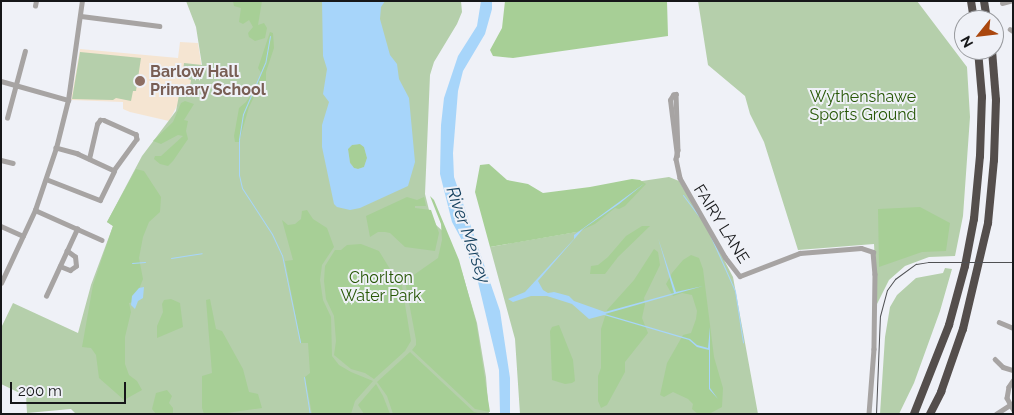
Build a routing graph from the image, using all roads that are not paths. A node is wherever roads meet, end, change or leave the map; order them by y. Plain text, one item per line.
1 (82, 1) edge
2 (1010, 1) edge
3 (1002, 3) dead end
4 (81, 16) junction
5 (159, 26) dead end
6 (25, 52) dead end
7 (979, 60) edge
8 (993, 60) edge
9 (1, 81) edge
10 (15, 86) junction
11 (676, 94) dead end
12 (68, 100) junction
13 (7, 118) dead end
14 (56, 148) junction
15 (89, 159) junction
16 (1, 160) edge
17 (13, 164) dead end
18 (114, 171) junction
19 (46, 179) junction
20 (35, 210) junction
21 (1, 226) edge
22 (78, 229) junction
23 (24, 236) junction
24 (102, 240) dead end
25 (67, 251) junction
26 (60, 266) junction
27 (1, 284) edge
28 (46, 296) dead end
29 (1001, 321) dead end
30 (1013, 328) edge
31 (995, 362) dead end
32 (1013, 370) edge
33 (1013, 381) edge
34 (1012, 407) edge
35 (869, 414) edge
36 (914, 414) edge
37 (930, 414) edge
38 (996, 414) edge

1 - 4 street
2 - 3 street
4 - 5 street
4 - 12 street
6 - 10 street
7 - 36 highway
8 - 37 highway
9 - 10 street
10 - 12 street
10 - 13 street
11 - 35 street, FAIRY LANE
12 - 14 street
14 - 15 street
14 - 19 street
15 - 18 street
15 - 18 street
16 - 17 street
18 - 19 street
19 - 20 street
20 - 22 street
20 - 23 street
21 - 23 street
22 - 24 street
22 - 25 street
23 - 27 street
25 - 26 street
25 - 26 street
26 - 28 street
29 - 30 street
31 - 32 street
33 - 34 street
34 - 38 street

